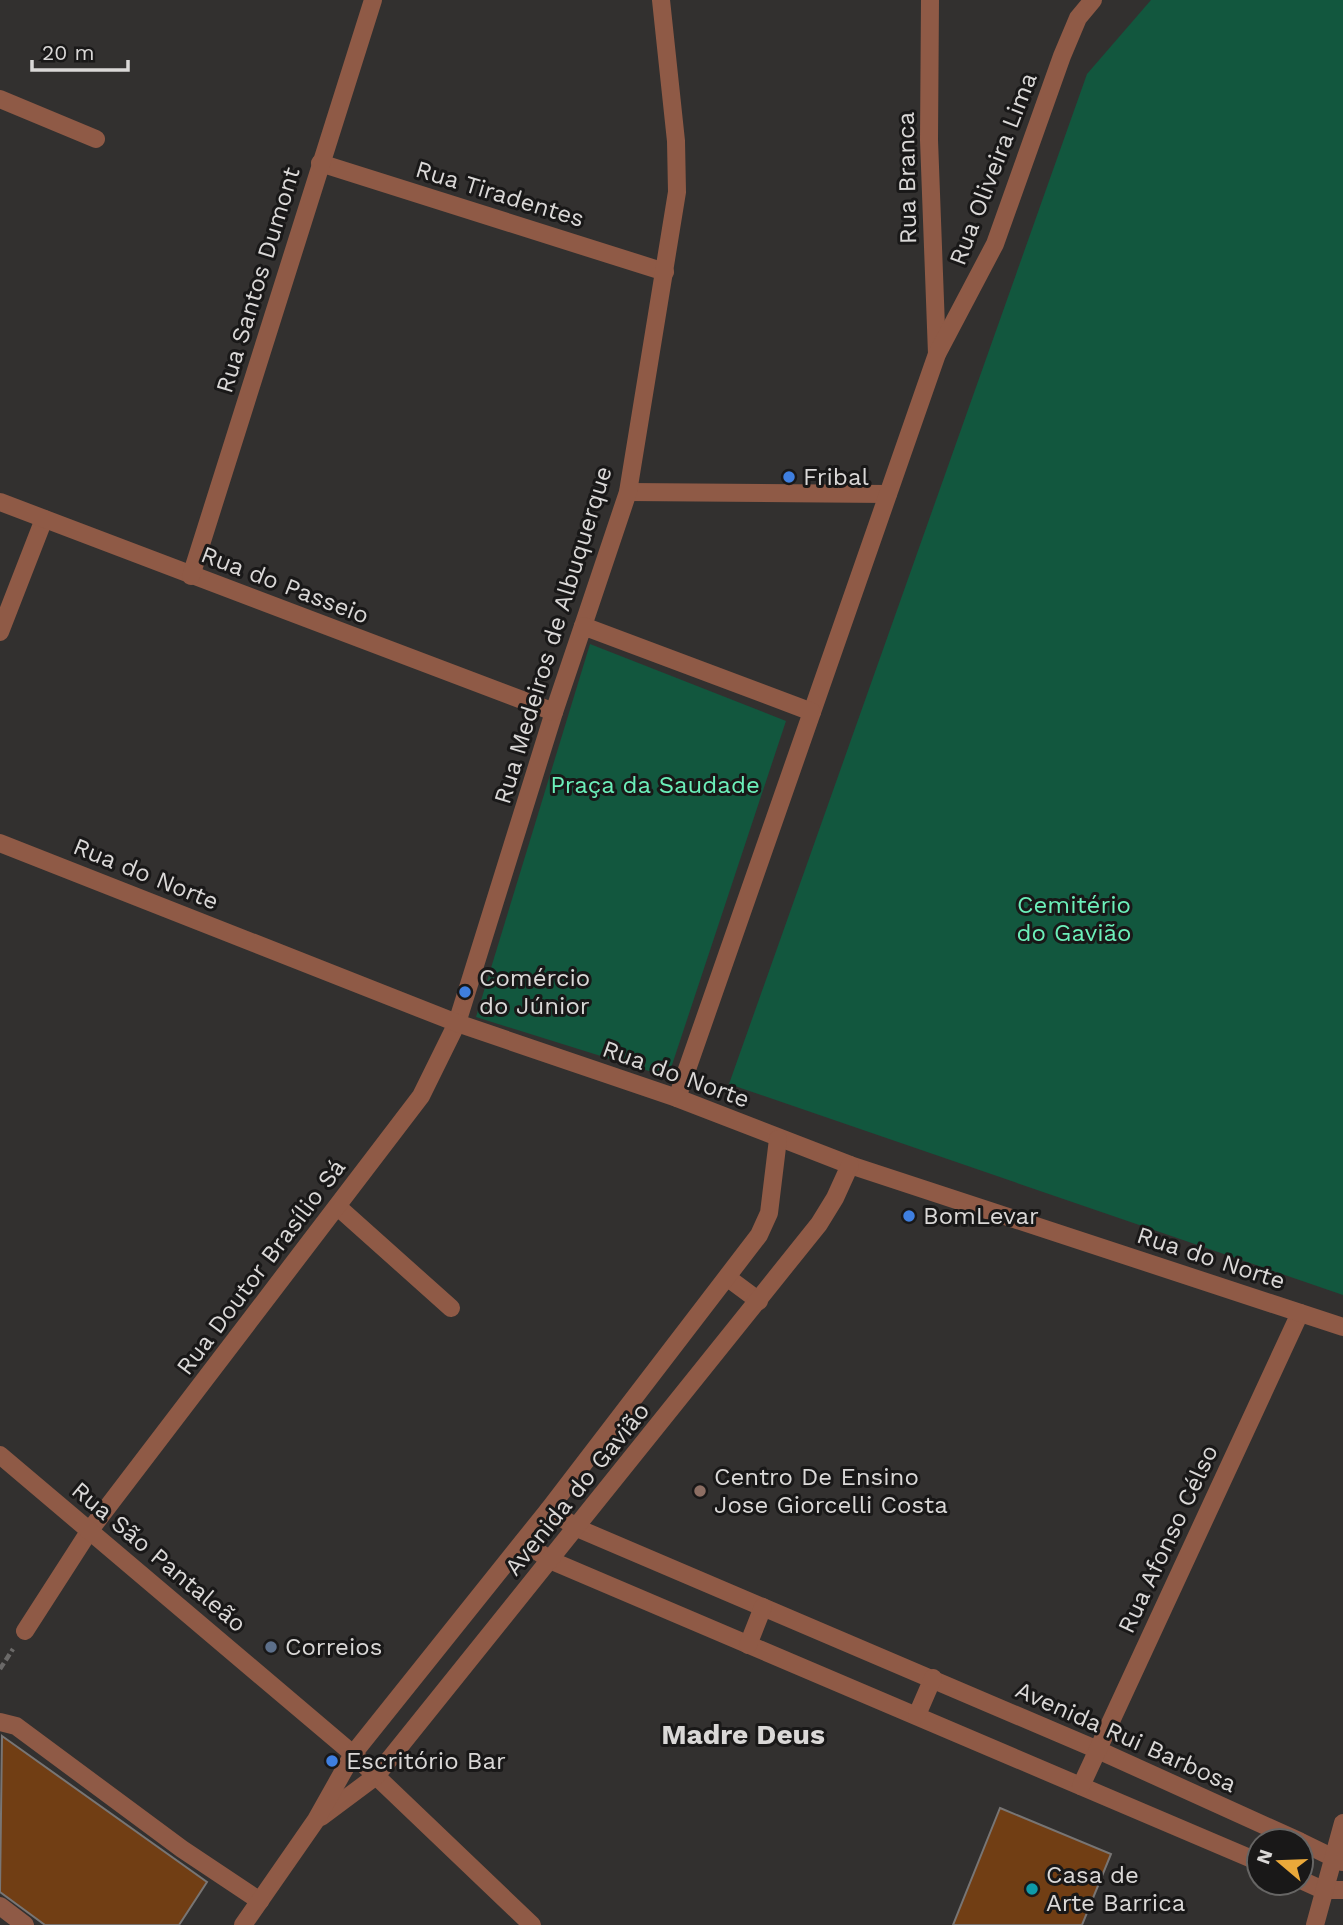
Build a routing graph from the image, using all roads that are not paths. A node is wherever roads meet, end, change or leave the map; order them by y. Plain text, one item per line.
1 (373, 0) edge
2 (930, 0) edge
3 (1093, 0) edge
4 (663, 1) edge
5 (0, 100) edge
6 (96, 139) dead end
7 (320, 163) junction
8 (665, 272) junction
9 (937, 354) junction
10 (628, 492) junction
11 (888, 494) junction
12 (0, 502) edge
13 (44, 519) junction
14 (191, 576) junction
15 (583, 626) junction
16 (0, 632) edge
17 (554, 712) junction
18 (812, 712) junction
19 (0, 843) edge
20 (457, 1023) junction
21 (677, 1098) junction
22 (778, 1139) junction
23 (849, 1165) junction
24 (338, 1207) junction
25 (727, 1278) junction
26 (759, 1301) junction
27 (451, 1308) dead end
28 (1300, 1313) junction
29 (1343, 1327) edge
30 (0, 1455) edge
31 (549, 1509) junction
32 (577, 1528) junction
33 (90, 1530) junction
34 (523, 1542) junction
35 (552, 1561) junction
36 (763, 1607) junction
37 (25, 1631) dead end
38 (748, 1645) junction
39 (933, 1678) junction
40 (917, 1715) junction
41 (0, 1722) edge
42 (1098, 1750) junction
43 (353, 1754) junction
44 (376, 1776) junction
45 (1082, 1786) junction
46 (316, 1820) junction
47 (1343, 1823) edge
48 (1269, 1827) edge
49 (1315, 1848) edge
50 (1245, 1856) edge
51 (1338, 1859) edge
52 (1315, 1886) edge
53 (1323, 1890) junction
54 (1343, 1890) edge
55 (260, 1900) junction
56 (0, 1906) edge
57 (25, 1925) edge
58 (243, 1925) edge
59 (532, 1925) edge
60 (1315, 1925) edge

1 - 7 street, Rua Santos Dumont
2 - 9 street, Rua Branca
3 - 9 street, Rua Oliveira Lima
4 - 8 street, Rua Medeiros de Albuquerque
5 - 6 street
7 - 8 street, Rua Tiradentes
7 - 14 street, Rua Santos Dumont
8 - 10 street, Rua Medeiros de Albuquerque
9 - 11 street
10 - 11 street
10 - 15 street, Rua Medeiros de Albuquerque
11 - 18 street
12 - 13 street, Rua do Passeio
13 - 14 street, Rua do Passeio
13 - 16 street
14 - 17 street, Rua do Passeio
15 - 17 street, Rua Medeiros de Albuquerque
15 - 18 street
17 - 20 street, Rua Medeiros de Albuquerque
18 - 21 street
19 - 20 street, Rua do Norte
20 - 21 street, Rua do Norte
20 - 24 street, Rua Doutor Brasílio Sá
21 - 22 street, Rua do Norte
22 - 23 street, Rua do Norte
22 - 25 street, Avenida do Gavião
23 - 26 street, Avenida do Gavião
23 - 28 street, Rua do Norte
24 - 27 street
24 - 33 street, Rua Doutor Brasílio Sá
25 - 26 street
25 - 31 street, Avenida do Gavião
26 - 32 street, Avenida do Gavião
28 - 29 street, Rua do Norte
28 - 42 street, Rua Afonso Célso
30 - 33 street, Rua São Pantaleão
31 - 32 street, Avenida Rui Barbosa
31 - 34 street, Avenida do Gavião
32 - 35 street, Avenida do Gavião
32 - 36 street, Avenida Rui Barbosa
33 - 37 street, Rua Doutor Brasílio Sá
33 - 43 street, Rua São Pantaleão
34 - 35 street
34 - 43 street, Avenida do Gavião
35 - 38 street
35 - 44 street, Avenida do Gavião
36 - 38 street
36 - 39 street, Avenida Rui Barbosa
38 - 40 street
39 - 40 street
39 - 42 street, Avenida Rui Barbosa
40 - 45 street
41 - 55 street
42 - 45 street, Rua Afonso Célso
42 - 48 street, Avenida Rui Barbosa
43 - 44 street, Rua São Pantaleão
43 - 46 street, Avenida do Gavião
44 - 46 street, Avenida do Gavião
44 - 59 street, Rua São Pantaleão
45 - 50 street
46 - 55 street, Avenida do Gavião
47 - 51 street
49 - 51 street, Avenida Rui Barbosa
51 - 53 street
52 - 53 street
53 - 54 street
53 - 60 street
55 - 58 street, Avenida do Gavião
56 - 57 street

